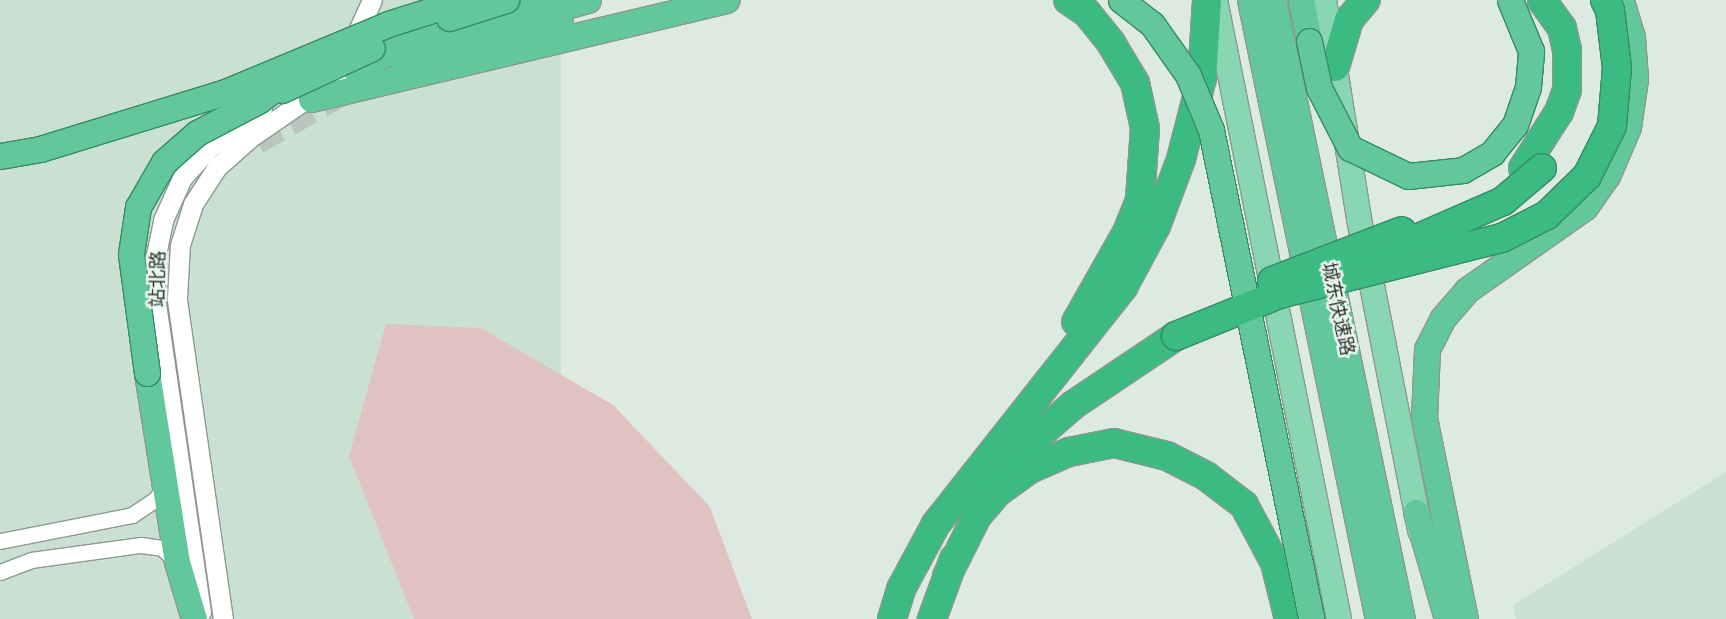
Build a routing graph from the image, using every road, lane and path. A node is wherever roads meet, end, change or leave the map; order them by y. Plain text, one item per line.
1 (372, 0) edge
2 (464, 0) edge
3 (506, 0) edge
4 (546, 0) edge
5 (588, 0) edge
6 (688, 0) edge
7 (726, 0) edge
8 (1068, 0) edge
9 (1121, 0) edge
10 (1207, 0) edge
11 (1215, 0) edge
12 (1250, 0) edge
13 (1273, 0) edge
14 (1301, 0) edge
15 (1324, 0) edge
16 (1366, 0) edge
17 (1510, 0) edge
18 (1542, 0) edge
19 (1564, 0) edge
20 (1605, 0) edge
21 (1622, 0) edge
22 (387, 12) edge
23 (353, 67) junction
24 (1335, 67) junction
25 (311, 99) junction
26 (258, 102) junction
27 (0, 156) edge
28 (1533, 168) junction
29 (1276, 295) junction
30 (1171, 332) junction
31 (1024, 415) junction
32 (989, 458) junction
33 (165, 482) junction
34 (1416, 512) junction
35 (0, 541) edge
36 (177, 562) junction
37 (0, 572) edge
38 (947, 576) junction
39 (194, 619) edge
40 (202, 619) edge
41 (223, 619) edge
42 (892, 619) edge
43 (932, 619) edge
44 (1289, 619) edge
45 (1311, 619) edge
46 (1339, 619) edge
47 (1378, 619) edge
48 (1402, 619) edge
49 (1436, 619) edge
50 (1447, 619) edge
51 (1465, 619) edge

1 - 40 street, 站北路
2 - 22 highway, bridge
3 - 26 highway, bridge
4 - 23 highway
5 - 6 highway
7 - 25 highway
8 - 31 highway
9 - 45 highway, bridge
10 - 31 highway
11 - 46 main road
12 - 47 highway, 城东快速路
13 - 48 highway, 城东快速路
14 - 17 highway, bridge
15 - 24 main road
16 - 24 highway
18 - 28 highway
19 - 28 highway
20 - 29 highway, bridge
21 - 51 highway
22 - 23 street, 站北路
22 - 26 highway, bridge
22 - 27 highway, bridge
23 - 25 street, 站北路
24 - 34 main road
25 - 41 street, 站北路
26 - 33 highway, bridge
28 - 29 highway, bridge
28 - 30 highway, bridge
29 - 30 highway, bridge
30 - 32 highway
30 - 38 highway
31 - 32 highway
32 - 42 highway
33 - 35 street
33 - 36 highway
34 - 49 main road
34 - 50 highway
36 - 37 street
36 - 39 highway
38 - 43 highway
38 - 44 highway

